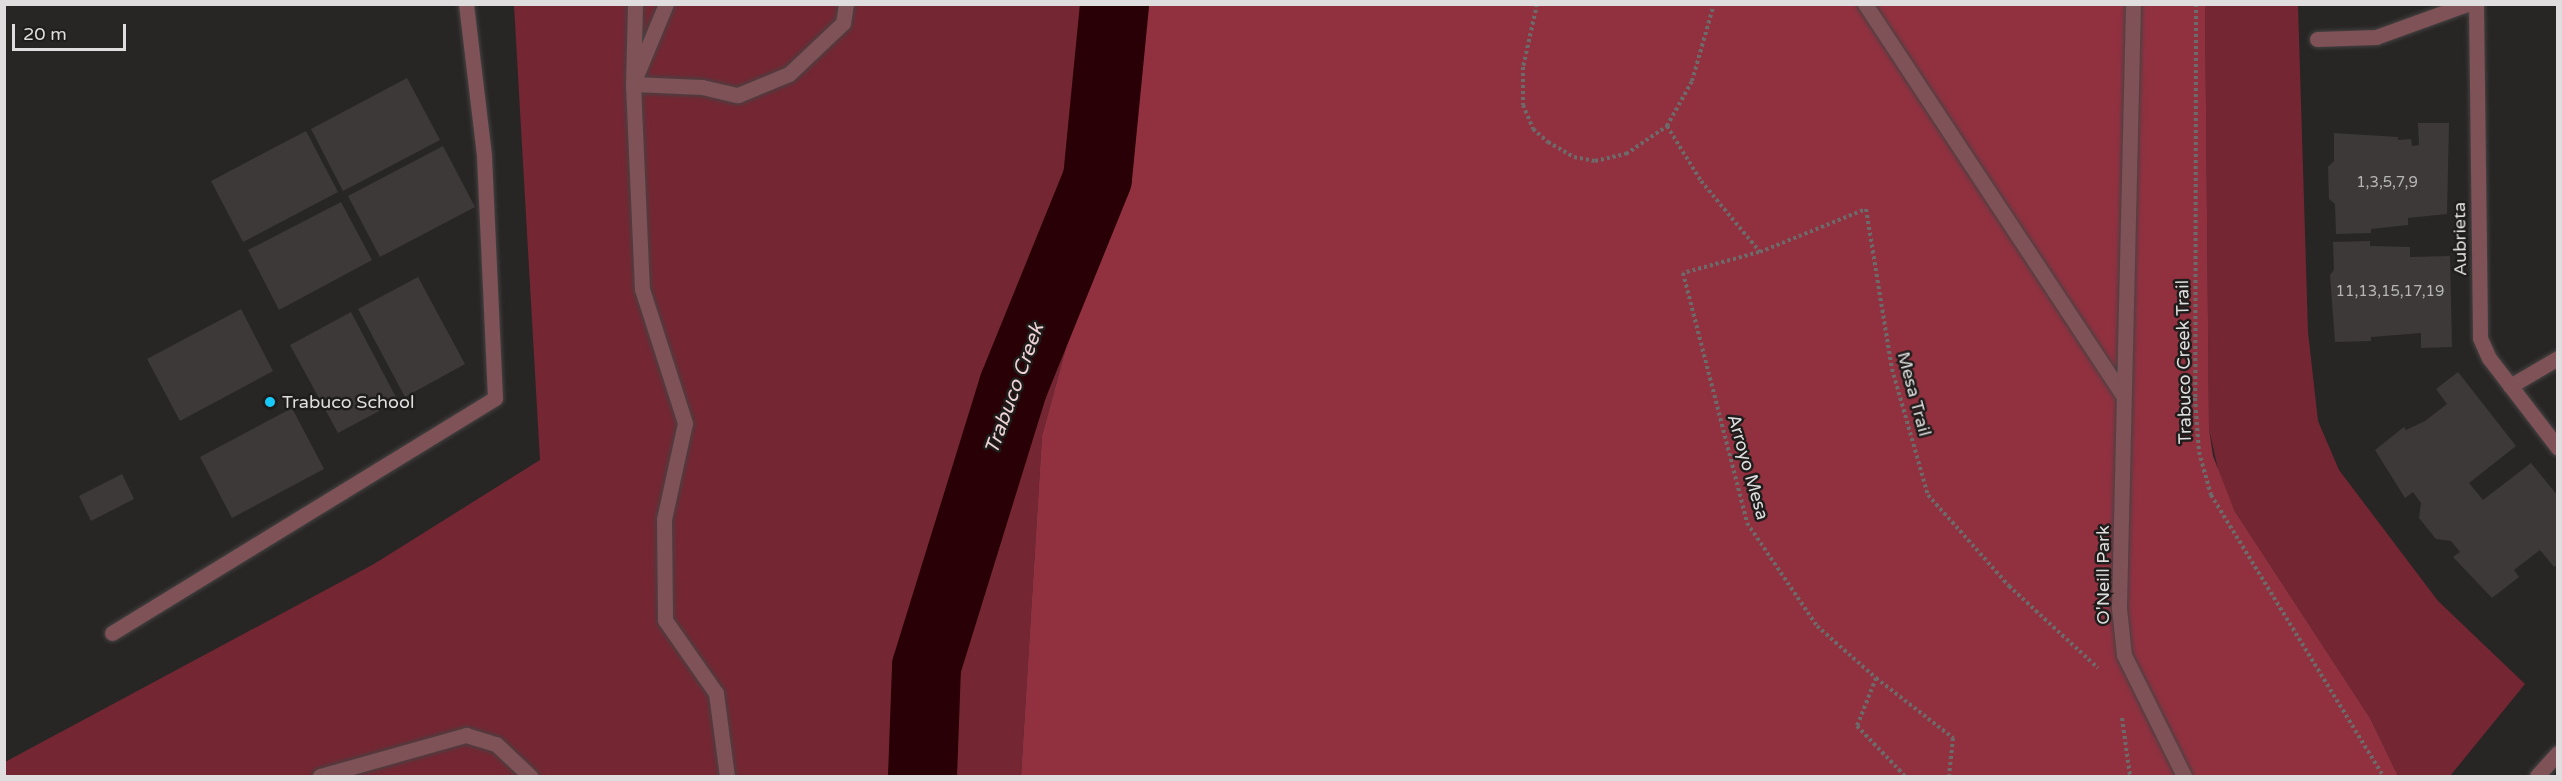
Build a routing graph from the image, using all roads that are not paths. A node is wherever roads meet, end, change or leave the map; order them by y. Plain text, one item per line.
1 (466, 4) edge
2 (635, 4) edge
3 (666, 4) edge
4 (846, 4) edge
5 (1865, 4) edge
6 (2133, 4) edge
7 (2467, 4) edge
8 (2476, 4) edge
9 (2317, 39) dead end
10 (633, 84) junction
11 (2558, 358) edge
12 (2510, 386) junction
13 (2123, 396) junction
14 (2558, 448) edge
15 (112, 633) dead end
16 (2558, 753) edge
17 (320, 777) edge
18 (530, 777) edge
19 (727, 777) edge
20 (2184, 777) edge
21 (2537, 777) edge

1 - 15 street
2 - 10 street
3 - 10 street
4 - 10 street
5 - 13 street
6 - 13 street, O'Neill Park
7 - 9 street
8 - 12 street, Aubrieta
10 - 19 street
11 - 12 street
12 - 14 street, Aubrieta
13 - 20 street, O'Neill Park
16 - 21 street
17 - 18 street

